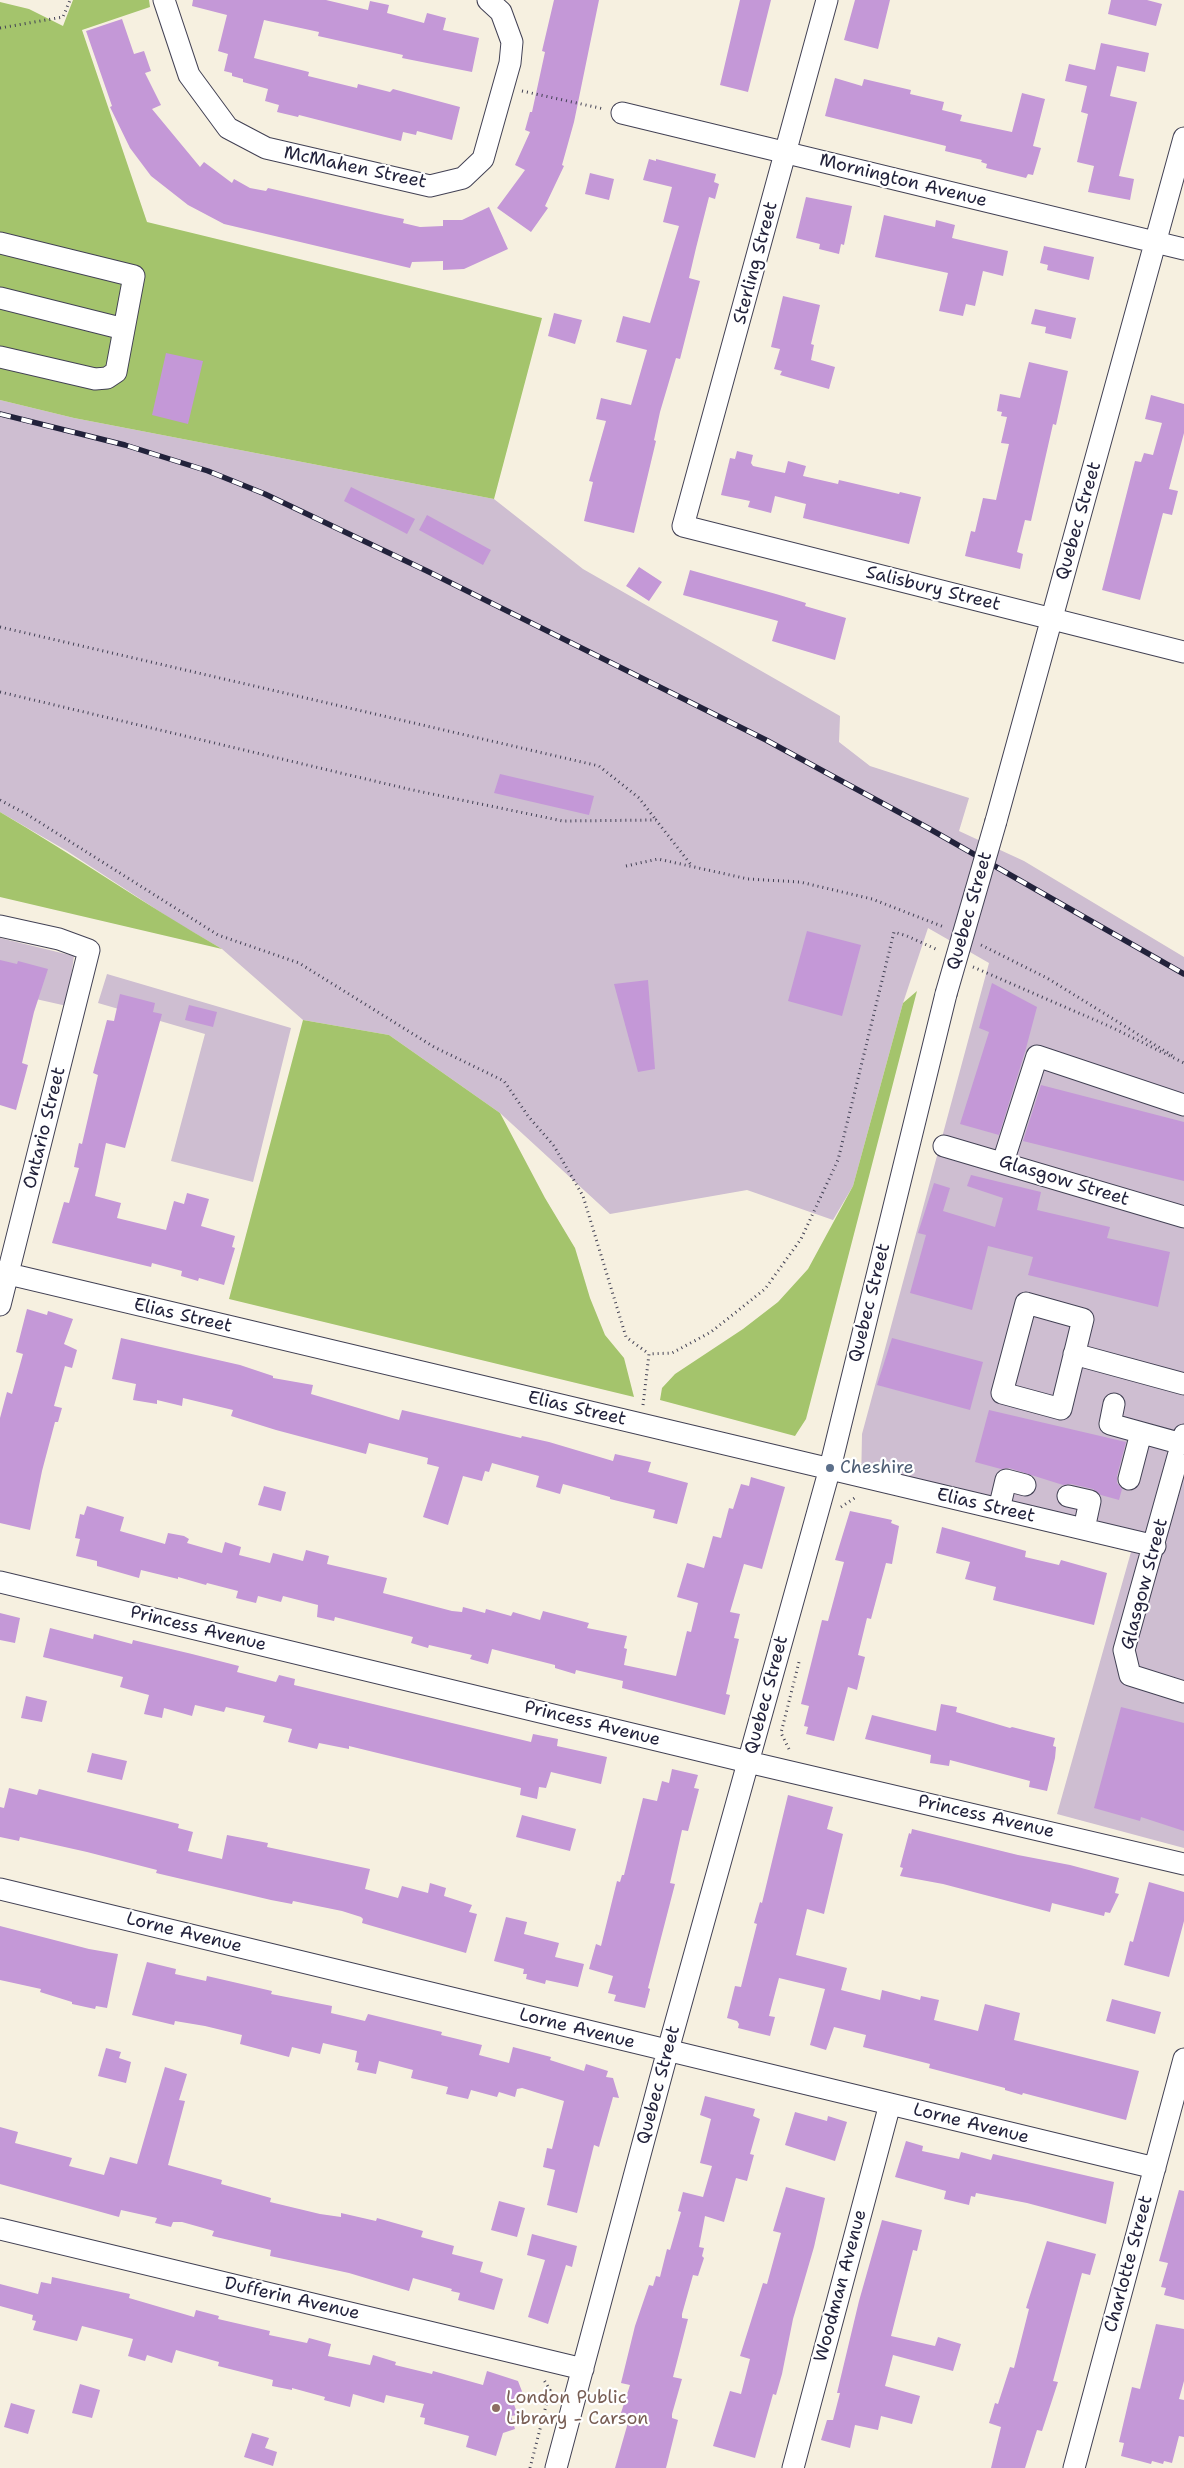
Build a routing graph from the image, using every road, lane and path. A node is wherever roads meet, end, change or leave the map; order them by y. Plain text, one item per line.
1 (70, 0) edge
2 (164, 0) edge
3 (488, 0) edge
4 (827, 0) edge
5 (0, 28) edge
6 (503, 87) junction
7 (622, 113) joint
8 (1184, 138) edge
9 (786, 152) junction
10 (1157, 242) junction
11 (0, 243) edge
12 (1184, 249) edge
13 (0, 298) edge
14 (124, 329) junction
15 (0, 356) edge
16 (683, 526) joint
17 (1052, 619) junction
18 (0, 627) edge
19 (1184, 652) edge
20 (0, 692) edge
21 (0, 800) edge
22 (656, 820) junction
23 (626, 866) dead end
24 (692, 866) junction
25 (0, 926) edge
26 (946, 928) dead end
27 (980, 945) dead end
28 (942, 952) dead end
29 (968, 964) dead end
30 (1184, 1063) edge
31 (1184, 1105) edge
32 (944, 1146) dead end
33 (1003, 1162) junction
34 (1184, 1217) edge
35 (4, 1273) edge
36 (0, 1305) edge
37 (650, 1354) junction
38 (1074, 1354) junction
39 (1184, 1384) edge
40 (1114, 1404) dead end
41 (641, 1424) junction
42 (1141, 1433) junction
43 (1183, 1440) edge
44 (830, 1468) junction
45 (1129, 1479) dead end
46 (1026, 1485) dead end
47 (858, 1496) dead end
48 (1068, 1496) dead end
49 (839, 1509) dead end
50 (998, 1509) junction
51 (1084, 1529) junction
52 (1155, 1546) junction
53 (0, 1582) edge
54 (800, 1659) dead end
55 (1184, 1692) edge
56 (798, 1752) dead end
57 (748, 1762) junction
58 (1184, 1864) edge
59 (0, 1889) edge
60 (668, 2050) junction
61 (1184, 2059) edge
62 (890, 2104) junction
63 (1155, 2168) junction
64 (0, 2229) edge
65 (583, 2369) junction
66 (542, 2378) dead end
67 (530, 2468) edge
68 (556, 2468) edge
69 (792, 2468) edge
70 (1074, 2468) edge

1 - 5 path
2 - 6 street, McMahen Street
3 - 6 street, McMahen Street
4 - 9 street, Sterling Street
6 - 7 path
7 - 9 street, Mornington Avenue
8 - 10 street, Quebec Street
9 - 10 street, Mornington Avenue
9 - 16 street, Sterling Street
10 - 12 street, Mornington Avenue
10 - 17 street, Quebec Street
11 - 14 street
13 - 14 street
14 - 15 street
16 - 17 street, Salisbury Street
17 - 19 street, Salisbury Street
17 - 44 street, Quebec Street, bridge
18 - 22 path
20 - 22 path
21 - 37 path
22 - 24 path
23 - 24 path
24 - 26 path
25 - 35 street, Ontario Street
27 - 30 path
28 - 37 path
29 - 30 path
31 - 33 street
32 - 33 street, Glasgow Street
33 - 34 street, Glasgow Street
35 - 36 street, Ontario Street
35 - 41 street, Elias Street
37 - 41 path
38 - 38 street
38 - 39 street
40 - 42 street
41 - 44 street, Elias Street
42 - 43 street
42 - 45 street
43 - 52 street, Glasgow Street
44 - 50 street, Elias Street
44 - 57 street, Quebec Street
46 - 50 street
47 - 49 path
48 - 51 street
50 - 51 street, Elias Street
51 - 52 street, Elias Street
52 - 55 street, Glasgow Street
53 - 57 street, Princess Avenue
54 - 56 path
57 - 58 street, Princess Avenue
57 - 60 street, Quebec Street
59 - 60 street, Lorne Avenue
60 - 62 street, Lorne Avenue
60 - 65 street, Quebec Street
61 - 63 street, Charlotte Street
62 - 63 street, Lorne Avenue
62 - 69 street, Woodman Avenue
63 - 70 street, Charlotte Street
64 - 65 street, Dufferin Avenue
65 - 68 street, Quebec Street
66 - 67 path

